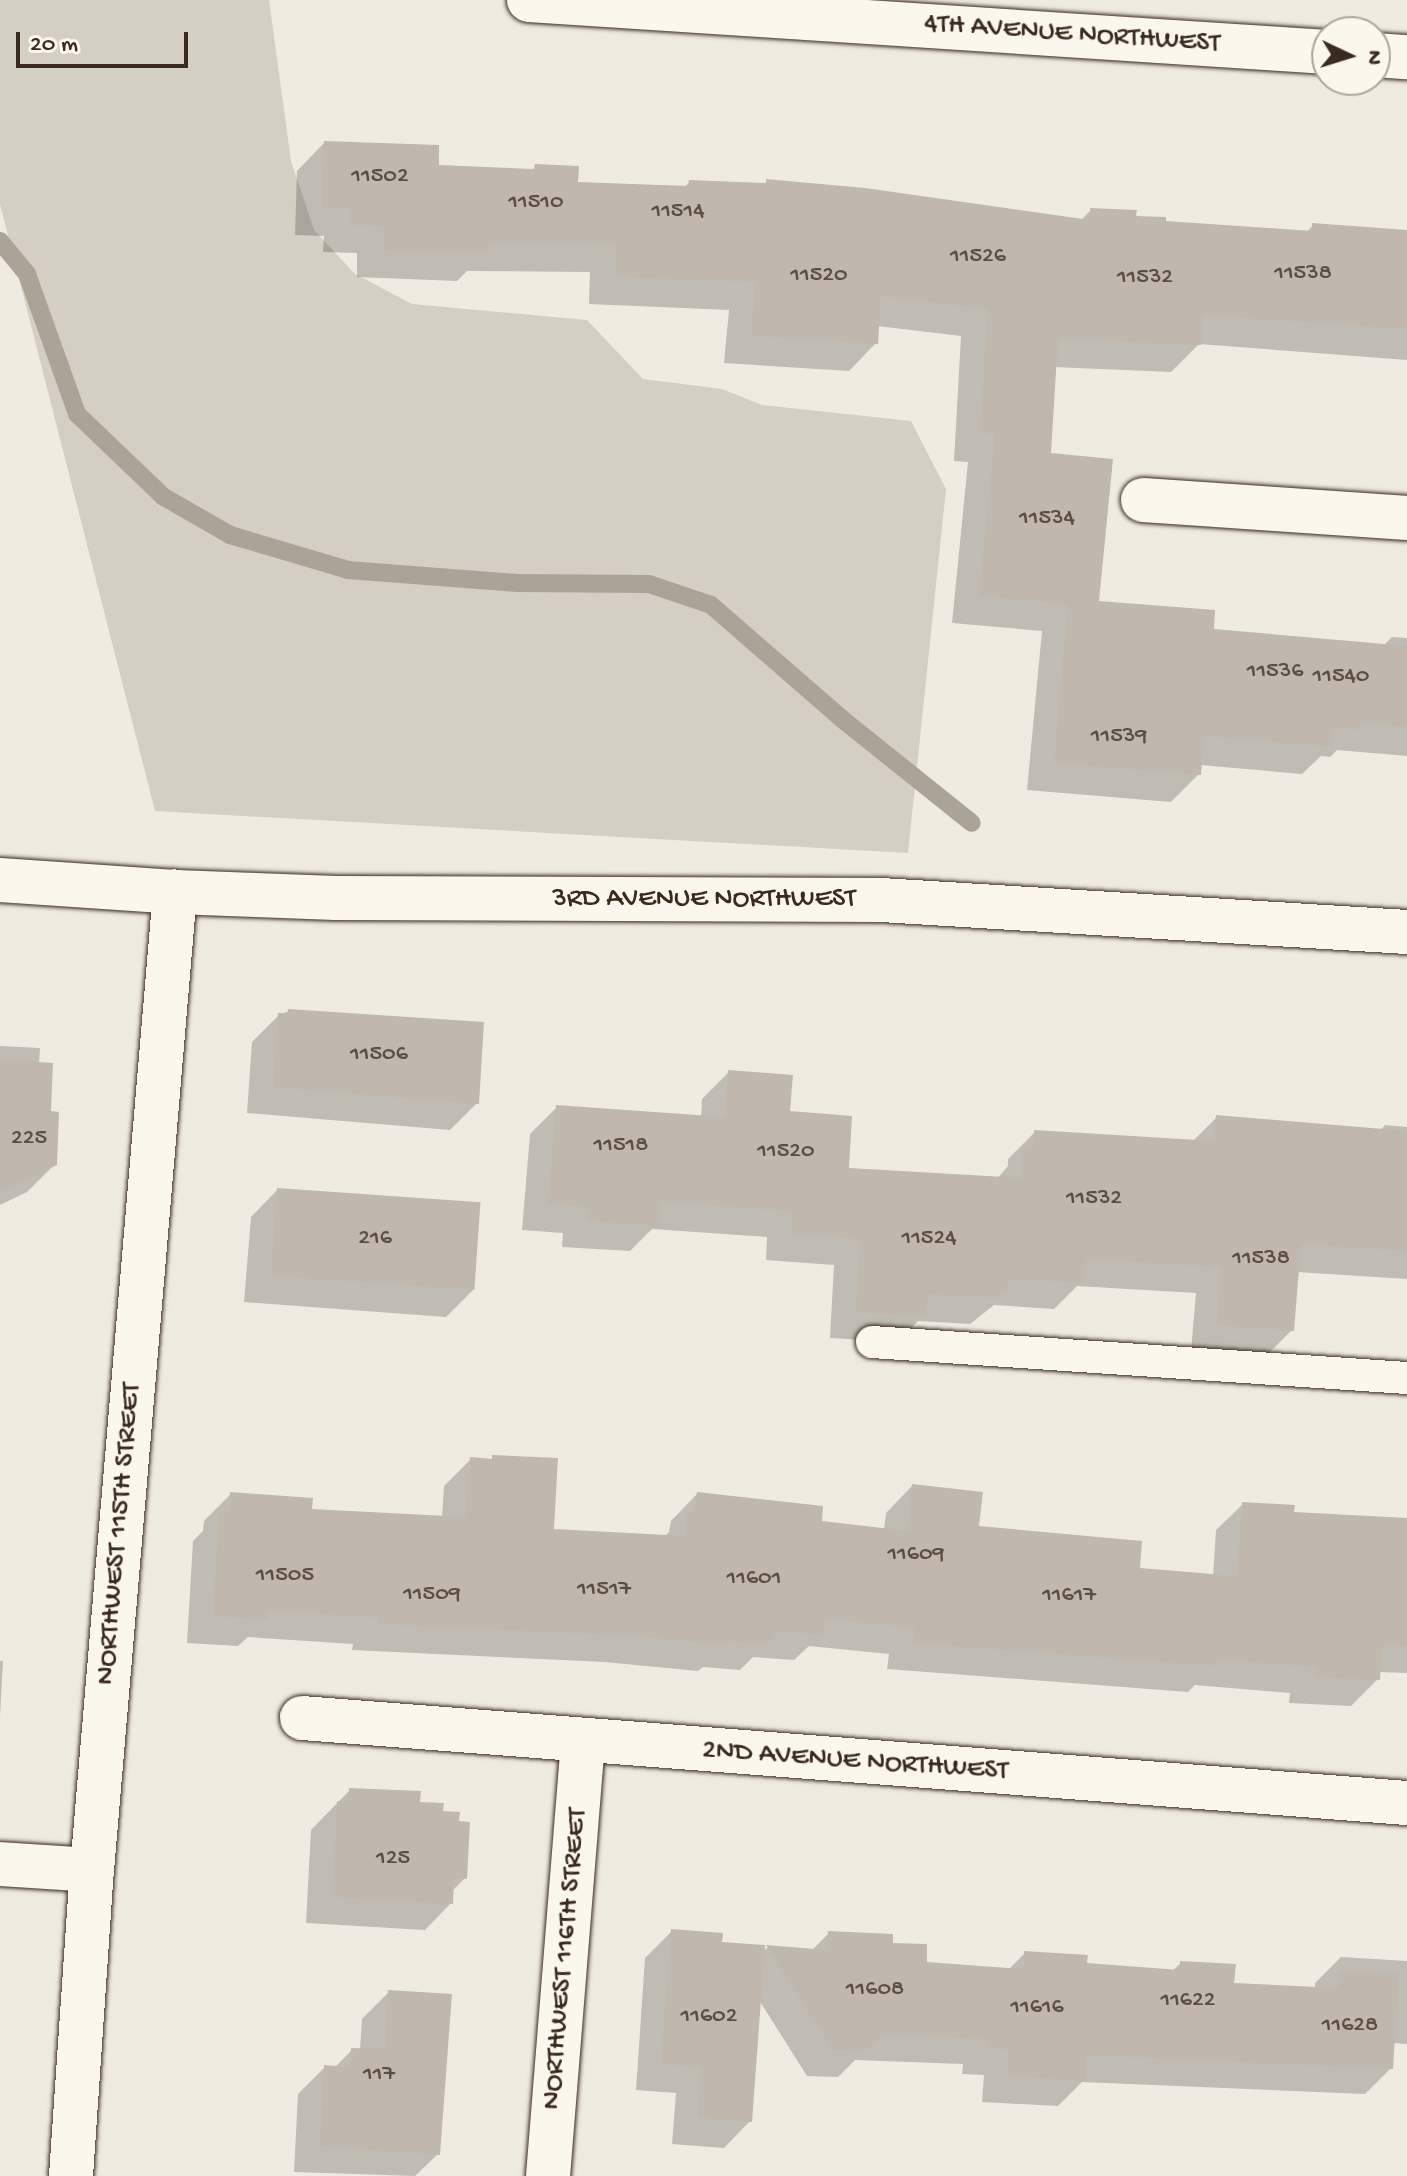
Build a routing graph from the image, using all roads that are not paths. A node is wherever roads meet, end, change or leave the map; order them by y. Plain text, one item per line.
1 (529, 0) edge
2 (1311, 51) edge
3 (1143, 500) dead end
4 (1407, 518) edge
5 (0, 880) edge
6 (175, 892) junction
7 (1407, 932) edge
8 (872, 1342) dead end
9 (1407, 1378) edge
10 (302, 1718) dead end
11 (583, 1741) junction
12 (1407, 1803) edge
13 (0, 1864) edge
14 (92, 1870) junction
15 (71, 2176) edge
16 (548, 2176) edge

1 - 2 street, 4TH AVENUE NORTHWEST
3 - 4 street
5 - 6 street, 3RD AVENUE NORTHWEST
6 - 7 street, 3RD AVENUE NORTHWEST
6 - 14 street, NORTHWEST 115TH STREET
8 - 9 lane
10 - 11 street, 2ND AVENUE NORTHWEST
11 - 12 street, 2ND AVENUE NORTHWEST
11 - 16 street, NORTHWEST 116TH STREET
13 - 14 street
14 - 15 street, NORTHWEST 115TH STREET

